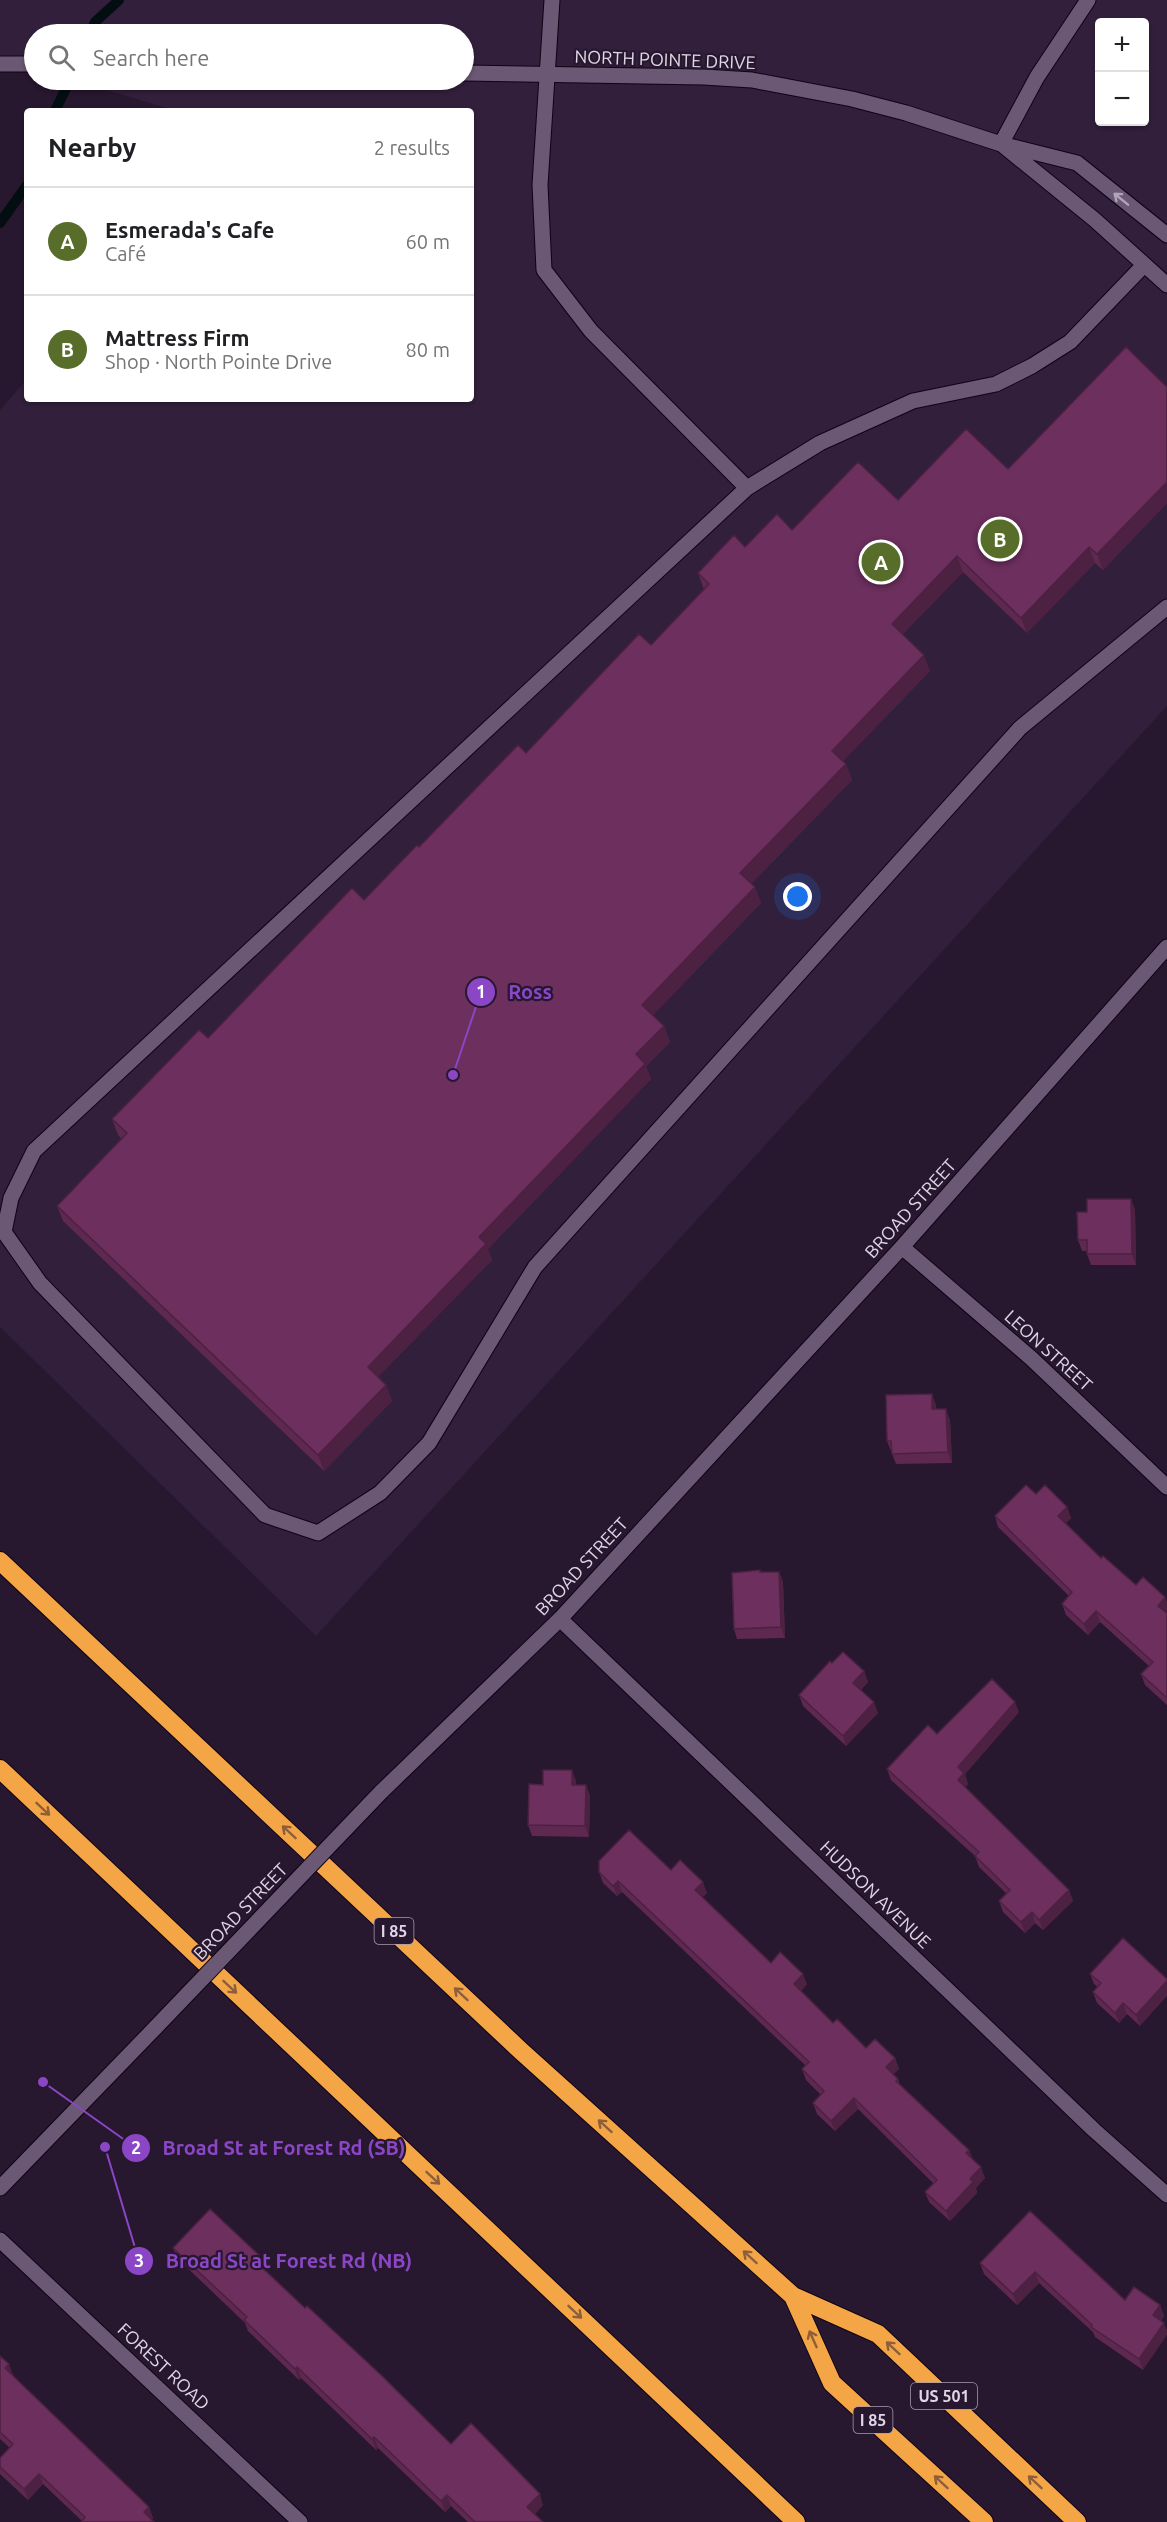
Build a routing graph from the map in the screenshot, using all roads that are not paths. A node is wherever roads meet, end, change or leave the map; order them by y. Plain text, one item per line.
1 (552, 0) edge
2 (1088, 0) edge
3 (4, 64) edge
4 (24, 64) edge
5 (474, 73) edge
6 (546, 75) junction
7 (1001, 144) junction
8 (1167, 235) edge
9 (1144, 265) junction
10 (1167, 285) edge
11 (747, 488) junction
12 (1167, 607) edge
13 (1167, 947) edge
14 (902, 1247) junction
15 (1167, 1486) edge
16 (0, 1561) edge
17 (560, 1619) junction
18 (0, 1769) edge
19 (0, 2188) edge
20 (1167, 2195) edge
21 (0, 2240) edge
22 (793, 2296) junction
23 (300, 2522) edge
24 (796, 2522) edge
25 (984, 2522) edge
26 (1077, 2522) edge

1 - 6 main road
2 - 7 main road
3 - 4 main road
5 - 6 main road, NORTH POINTE DRIVE
6 - 7 main road, NORTH POINTE DRIVE
6 - 11 main road
8 -> 7 main road, NORTH POINTE DRIVE
7 - 9 main road, NORTH POINTE DRIVE
9 - 10 main road, NORTH POINTE DRIVE
9 - 11 main road
11 - 12 main road
13 - 14 main road, BROAD STREET
14 - 15 main road, LEON STREET
14 - 17 main road, BROAD STREET
22 -> 16 highway, I 85
17 - 19 main road, BROAD STREET, bridge
17 - 20 main road, HUDSON AVENUE
18 -> 24 highway
21 - 23 main road, FOREST ROAD
25 -> 22 highway, I 85
26 -> 22 highway, US 501

